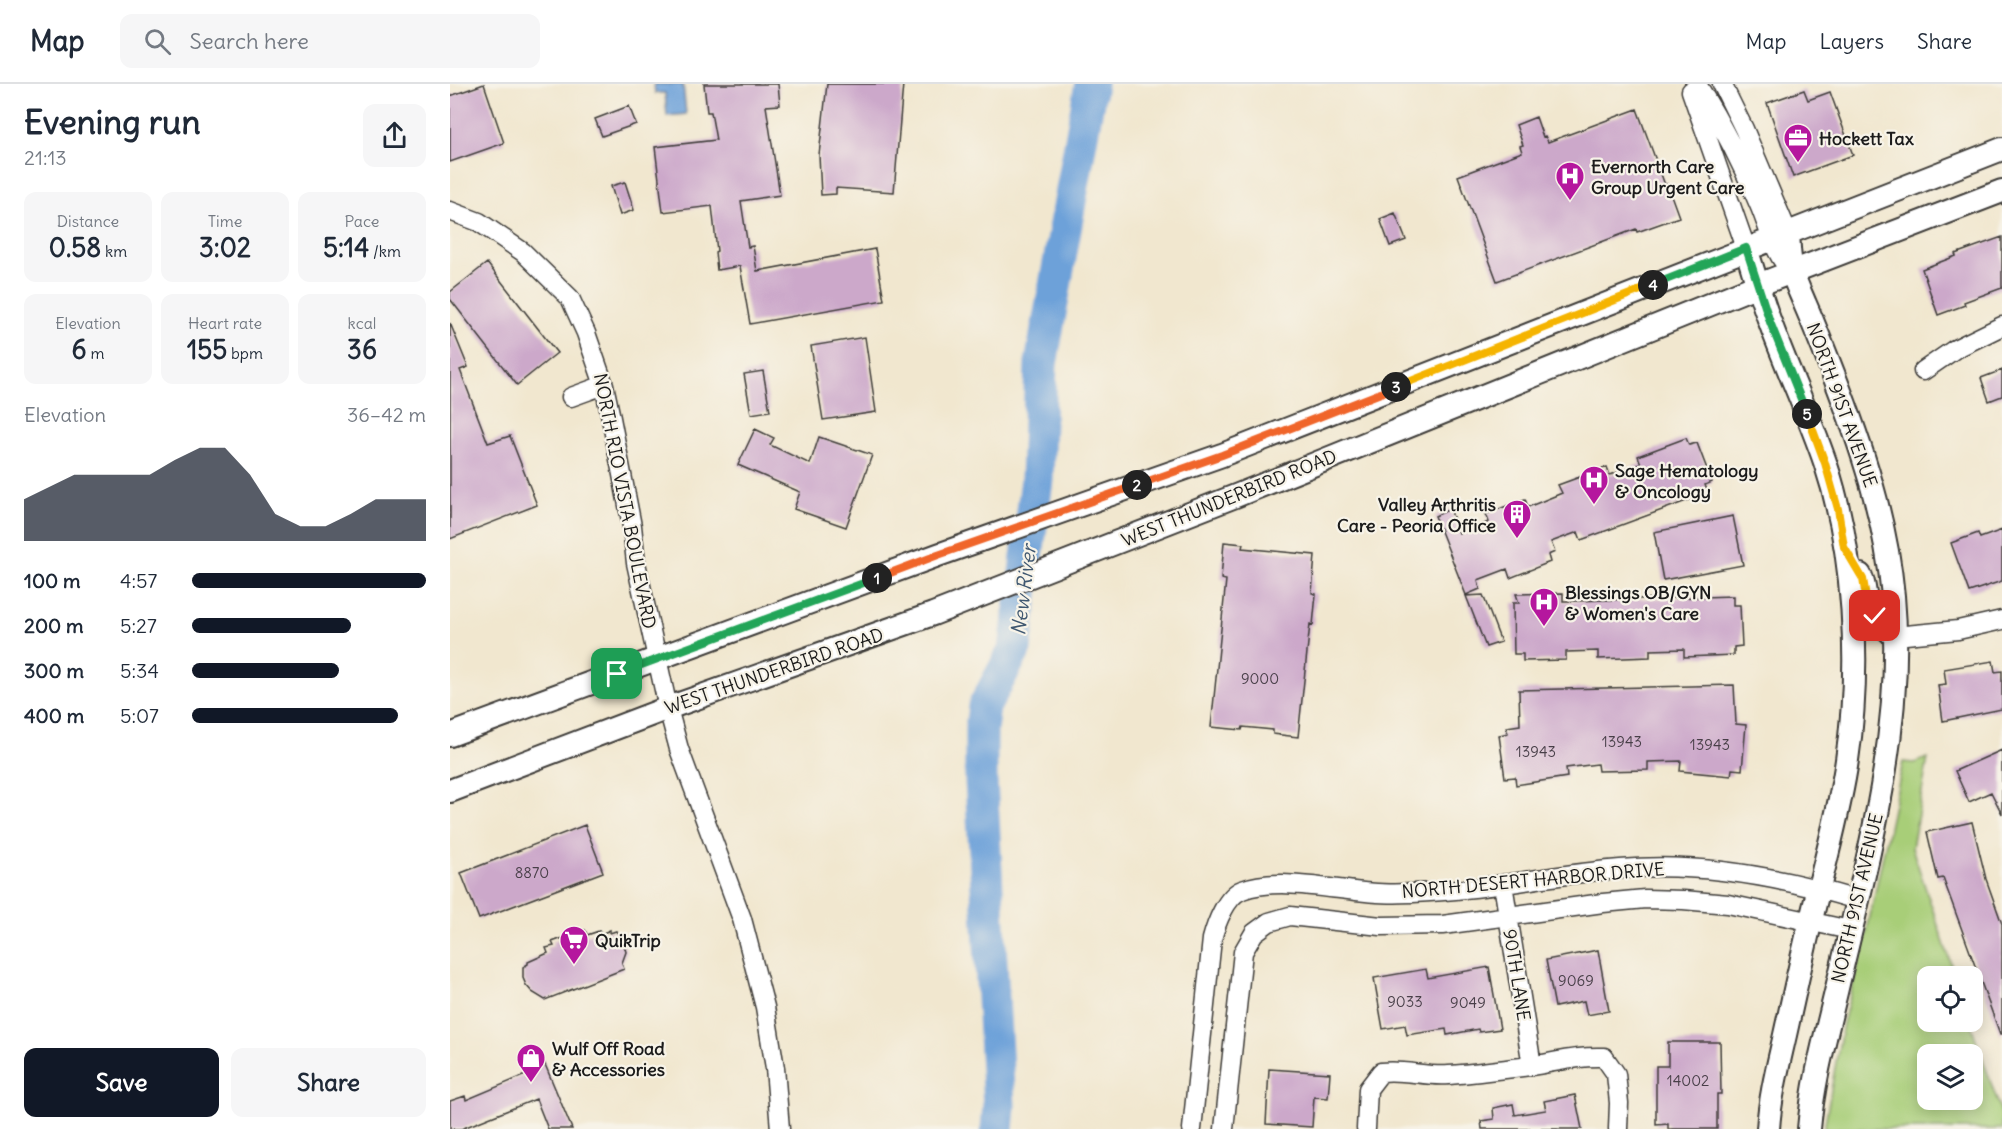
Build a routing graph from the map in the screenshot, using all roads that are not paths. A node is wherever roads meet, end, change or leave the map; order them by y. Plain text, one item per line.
1 (1689, 84) edge
2 (1697, 84) edge
3 (1722, 84) edge
4 (2002, 149) edge
5 (2002, 191) edge
6 (450, 211) edge
7 (1780, 236) junction
8 (1746, 248) junction
9 (1793, 273) junction
10 (1758, 285) junction
11 (2002, 327) edge
12 (1923, 371) dead end
13 (604, 385) junction
14 (571, 397) dead end
15 (1844, 547) junction
16 (2002, 620) edge
17 (1895, 636) junction
18 (657, 658) junction
19 (668, 708) junction
20 (450, 736) edge
21 (450, 791) edge
22 (1503, 884) junction
23 (1818, 889) junction
24 (1857, 900) junction
25 (1508, 916) junction
26 (1810, 921) junction
27 (1850, 930) junction
28 (1532, 1065) junction
29 (780, 1129) edge
30 (1192, 1129) edge
31 (1224, 1129) edge
32 (1366, 1129) edge
33 (1618, 1129) edge
34 (1768, 1129) edge
35 (1809, 1129) edge

1 - 8 street, NORTH 91ST AVENUE
2 - 7 street
3 - 7 street, NORTH 91ST AVENUE
4 - 7 main road
5 - 9 main road, WEST THUNDERBIRD ROAD
6 - 13 street, NORTH RIO VISTA BOULEVARD
7 - 8 main road
7 - 9 main road, NORTH 91ST AVENUE
8 - 10 main road, NORTH 91ST AVENUE
8 - 18 main road
9 - 10 main road, WEST THUNDERBIRD ROAD
9 - 17 main road, NORTH 91ST AVENUE
10 - 15 main road, NORTH 91ST AVENUE
10 - 19 main road, WEST THUNDERBIRD ROAD
11 - 12 street
13 - 14 street
13 - 18 street, NORTH RIO VISTA BOULEVARD
15 - 17 main road
15 - 23 main road, NORTH 91ST AVENUE
16 - 17 street
17 - 24 main road, NORTH 91ST AVENUE
18 - 19 street, NORTH RIO VISTA BOULEVARD
18 - 20 main road
19 - 21 main road, WEST THUNDERBIRD ROAD
19 - 29 street, NORTH RIO VISTA BOULEVARD
22 - 23 street, NORTH DESERT HARBOR DRIVE
22 - 25 street, 90TH LANE
22 - 30 street, NORTH DESERT HARBOR DRIVE
23 - 24 street, NORTH DESERT HARBOR DRIVE
23 - 26 main road, NORTH 91ST AVENUE
24 - 27 main road, NORTH 91ST AVENUE
25 - 26 street, NORTH DESERT HARBOR DRIVE
25 - 28 street, 90TH LANE
25 - 31 street, NORTH DESERT HARBOR DRIVE
26 - 27 street, NORTH DESERT HARBOR DRIVE
26 - 34 main road, NORTH 91ST AVENUE
27 - 35 main road, NORTH 91ST AVENUE
28 - 32 street
28 - 33 street

